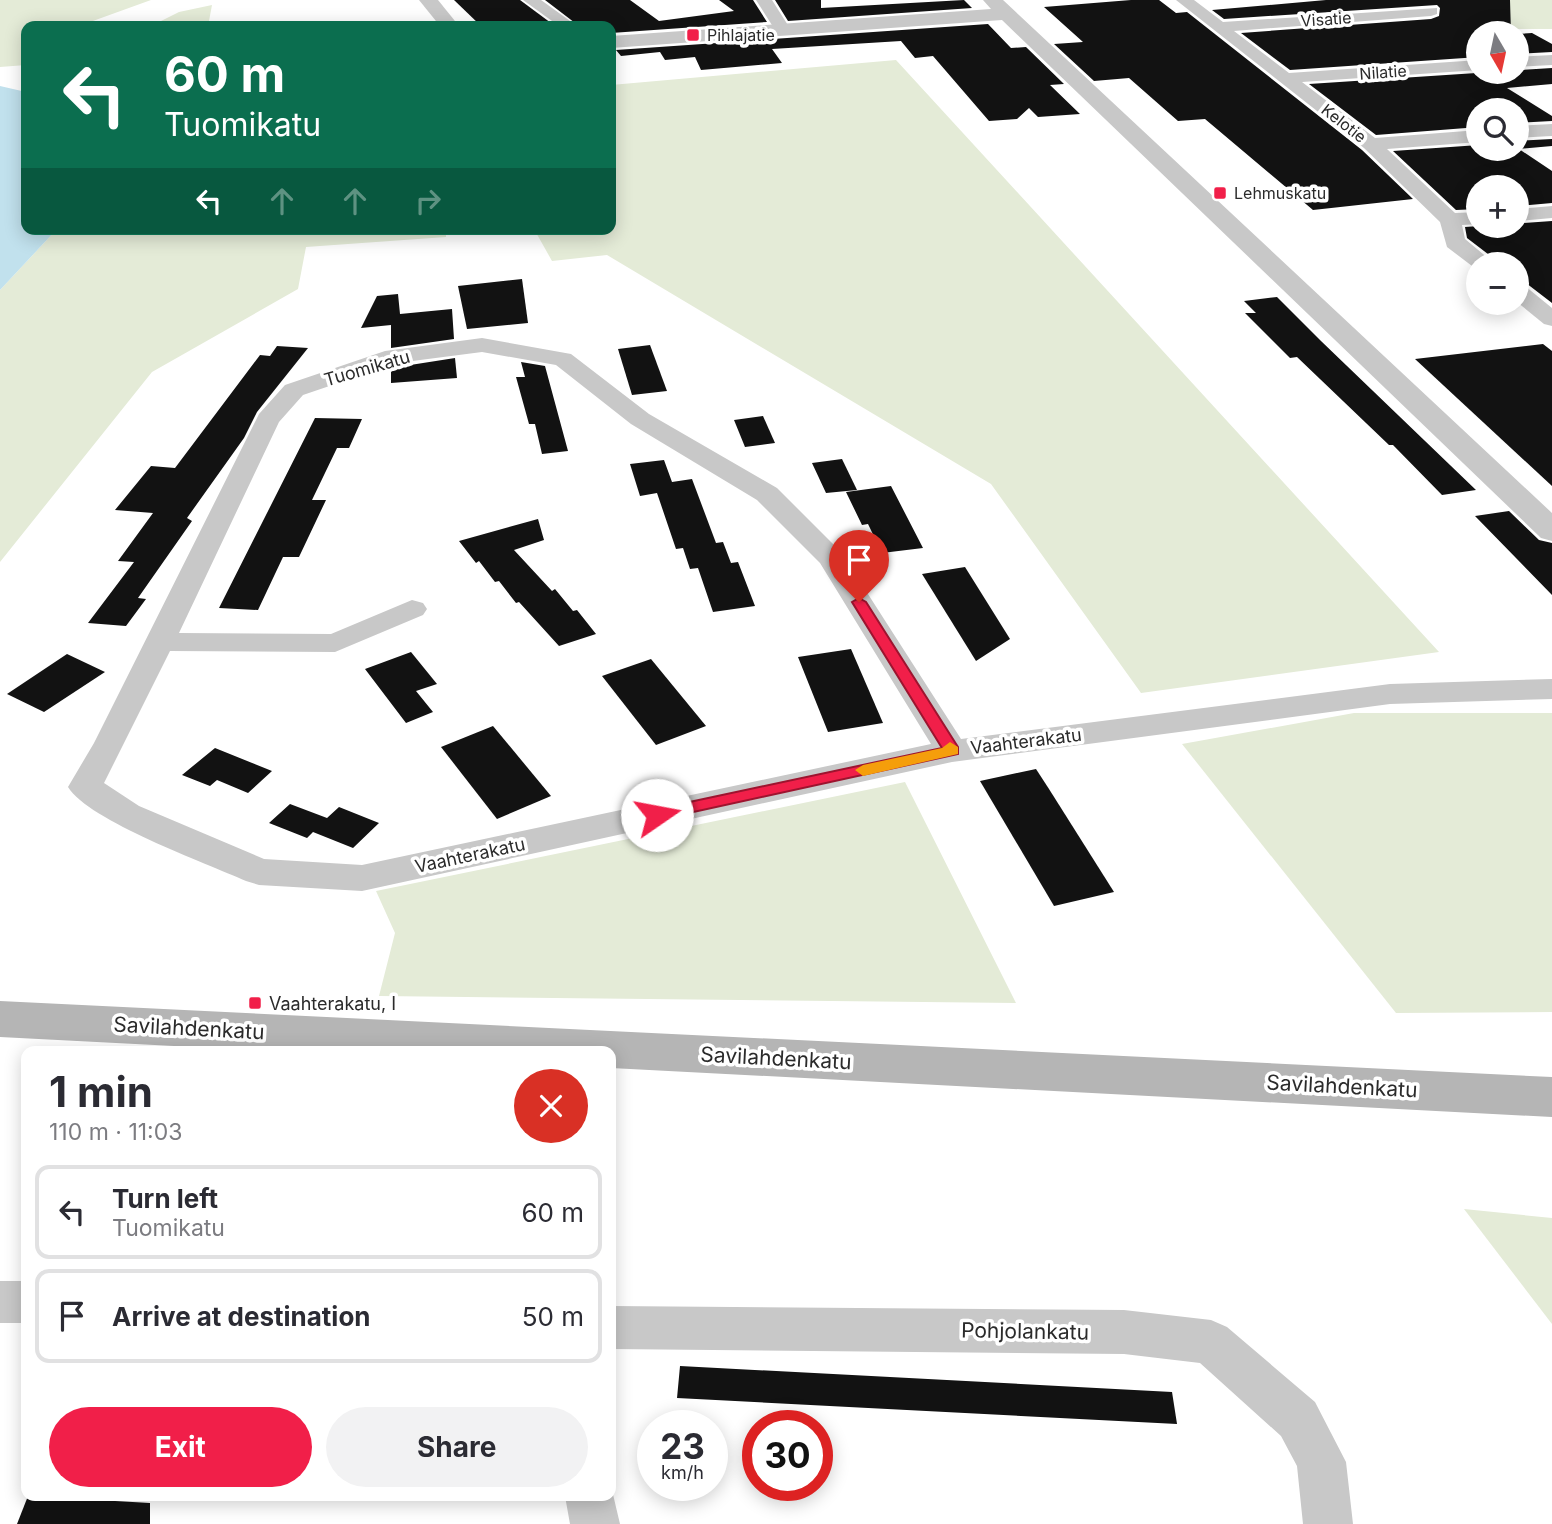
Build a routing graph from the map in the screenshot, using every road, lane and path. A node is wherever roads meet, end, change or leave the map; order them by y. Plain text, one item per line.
1 (428, 0) edge
2 (531, 0) edge
3 (764, 0) edge
4 (1184, 0) edge
5 (999, 7) edge
6 (1431, 11) dead end
7 (446, 21) edge
8 (562, 21) edge
9 (1221, 27) junction
10 (783, 30) junction
11 (616, 42) edge
12 (1552, 60) edge
13 (1530, 61) edge
14 (1466, 66) edge
15 (1287, 78) junction
16 (1552, 130) edge
17 (1529, 131) edge
18 (1466, 136) edge
19 (1371, 144) junction
20 (1552, 212) edge
21 (1529, 214) edge
22 (1466, 219) edge
23 (1450, 220) junction
24 (1468, 252) edge
25 (1529, 300) edge
26 (1549, 314) edge
27 (1552, 531) edge
28 (412, 610) dead end
29 (159, 642) junction
30 (1552, 689) edge
31 (952, 751) junction
32 (259, 872) joint
33 (0, 1019) edge
34 (537, 1046) edge
35 (616, 1050) edge
36 (1552, 1097) edge
37 (0, 1301) edge
38 (21, 1302) edge
39 (616, 1327) edge
40 (591, 1501) edge
41 (595, 1524) edge
42 (1328, 1524) edge

1 - 7 street
2 - 8 street
3 - 10 street
4 - 9 street, Kelotie
5 - 10 street
5 - 27 street
6 - 9 street, Visatie
9 - 15 street, Kelotie
10 - 11 street
12 - 13 street
14 - 15 street, Nilatie
15 - 19 street, Kelotie
16 - 17 street
18 - 19 street
19 - 23 street, Kelotie
20 - 21 street
22 - 23 street
23 - 24 street, Kelotie
25 - 26 street
28 - 29 street
29 - 31 street, Tuomikatu
29 - 32 street, Tuomikatu
30 - 31 street, Vaahterakatu
31 - 32 street, Vaahterakatu
33 - 34 main road, Savilahdenkatu
35 - 36 main road, Savilahdenkatu
37 - 38 street
39 - 42 street, Pohjolankatu
40 - 41 street

